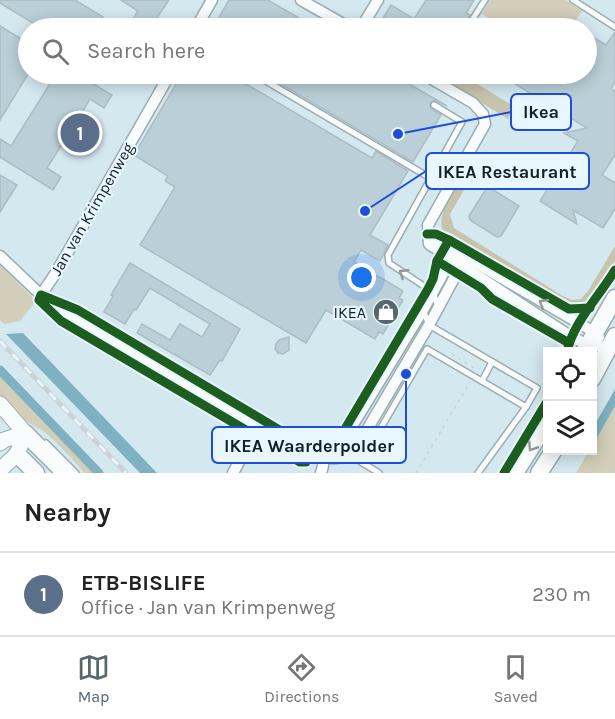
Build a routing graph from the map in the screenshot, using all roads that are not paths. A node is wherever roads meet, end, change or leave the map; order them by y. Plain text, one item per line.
1 (212, 0) edge
2 (301, 0) edge
3 (378, 0) edge
4 (485, 0) edge
5 (573, 0) edge
6 (201, 18) edge
7 (332, 18) edge
8 (367, 18) edge
9 (473, 18) edge
10 (615, 27) edge
11 (164, 84) edge
12 (271, 84) edge
13 (446, 84) edge
14 (434, 105) dead end
15 (432, 179) junction
16 (0, 256) edge
17 (458, 259) junction
18 (477, 275) junction
19 (448, 288) junction
20 (433, 292) junction
21 (46, 293) junction
22 (615, 298) edge
23 (438, 308) junction
24 (423, 310) junction
25 (429, 324) junction
26 (612, 342) edge
27 (588, 343) edge
28 (492, 362) junction
29 (597, 370) edge
30 (482, 381) junction
31 (392, 400) junction
32 (3, 407) edge
33 (526, 407) junction
34 (259, 425) junction
35 (543, 429) edge
36 (26, 433) junction
37 (1, 440) edge
38 (17, 454) junction
39 (551, 455) edge
40 (322, 457) junction
41 (0, 470) edge
42 (36, 473) edge
43 (65, 473) edge
44 (76, 473) edge
45 (234, 473) edge
46 (321, 473) edge
47 (379, 473) edge
48 (478, 473) edge
49 (515, 473) edge
50 (539, 473) edge

1 - 6 street
2 - 7 street
3 - 8 street
4 - 9 lane
5 - 10 lane
11 - 21 street, Jan van Krimpenweg
12 - 15 lane
13 - 17 street
14 - 15 lane
20 -> 15 lane
16 - 21 street, Jan van Krimpenweg
17 - 18 street
17 - 19 street
17 - 20 street
27 -> 17 street
18 - 19 street
18 - 27 street
19 - 23 street
20 - 23 lane
20 - 24 street
21 - 34 street
22 - 27 main road
23 - 25 street
24 - 25 lane
24 - 40 street
25 - 28 lane
25 - 31 street
26 - 27 street
26 - 29 main road
28 - 30 lane
28 - 33 lane
30 - 31 lane
30 - 33 lane
31 - 40 street
31 - 47 lane
32 - 36 main road
32 - 44 lane
33 - 48 lane
34 - 40 street
34 - 45 street
35 -> 49 main road
36 - 37 main road
36 - 38 main road
36 - 43 main road
37 - 38 main road
38 - 41 main road
38 - 42 main road
39 - 50 main road
40 - 46 street

